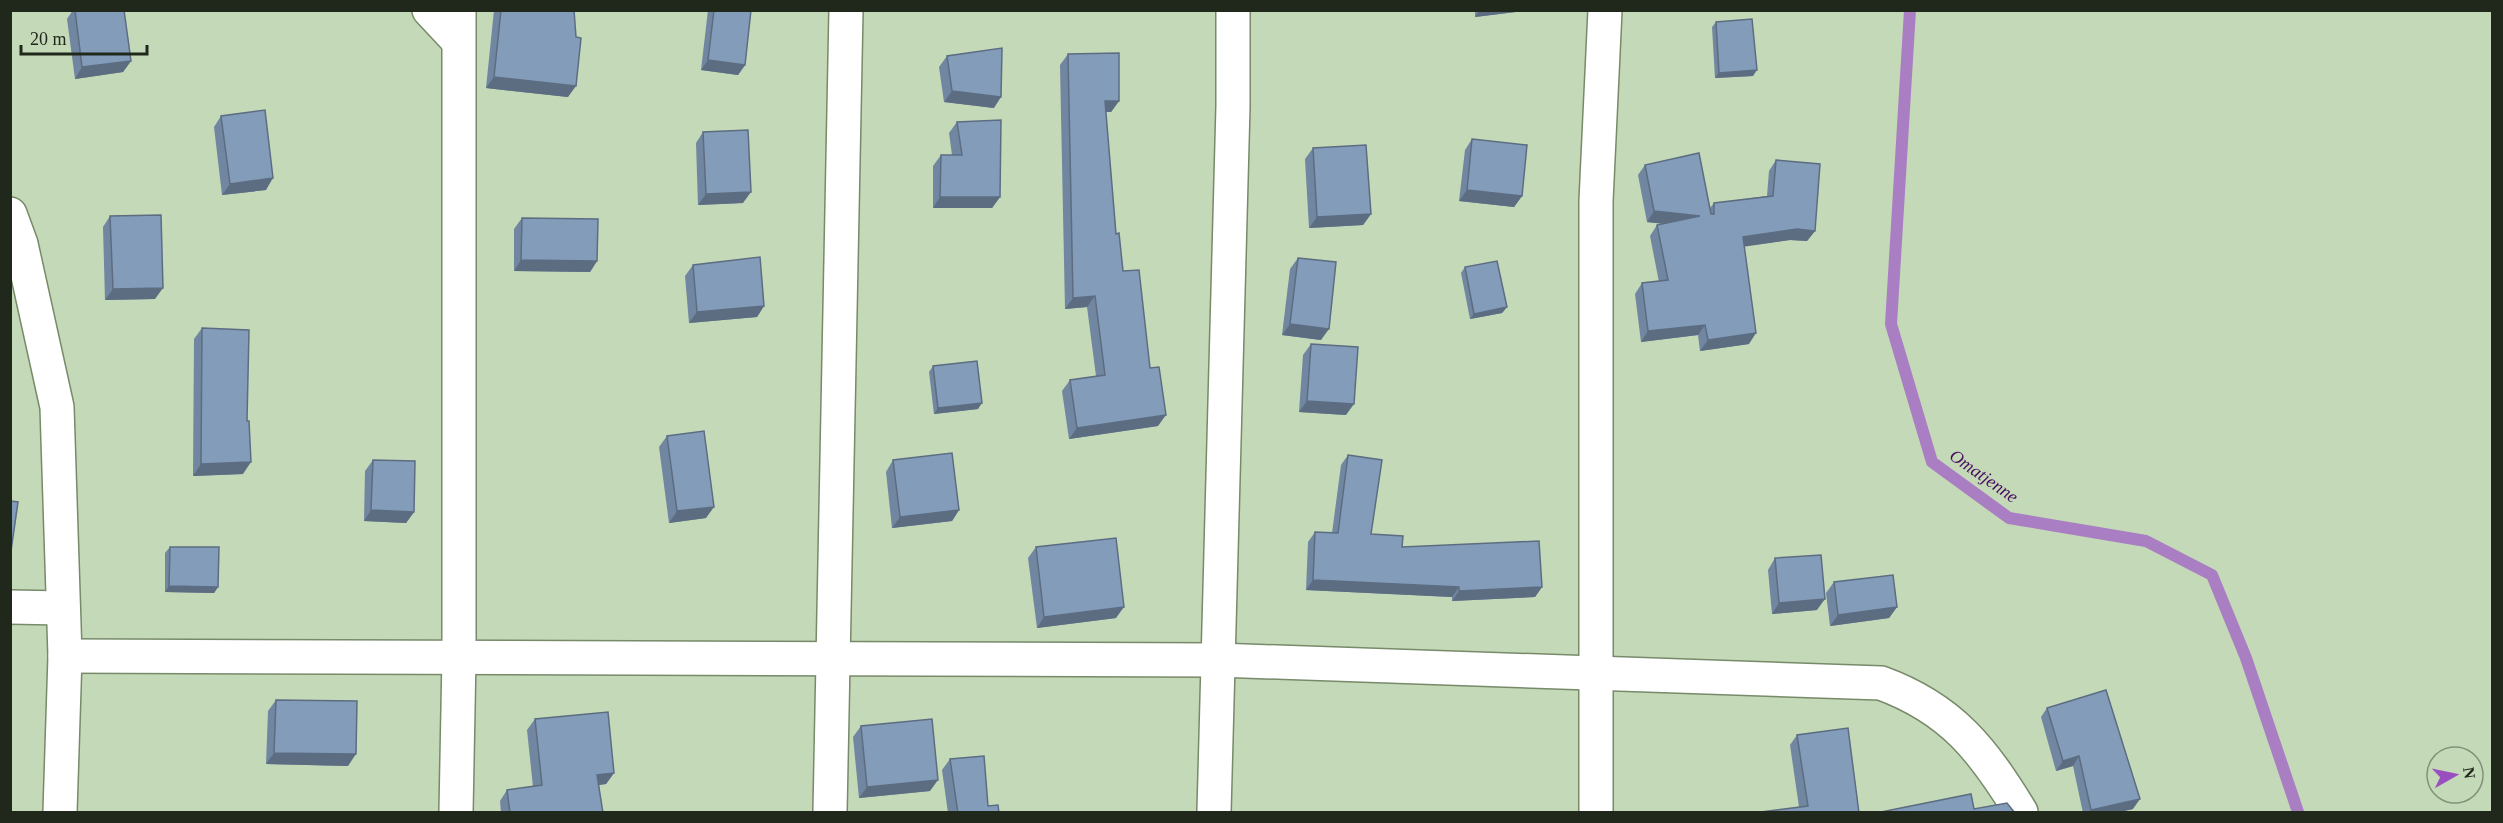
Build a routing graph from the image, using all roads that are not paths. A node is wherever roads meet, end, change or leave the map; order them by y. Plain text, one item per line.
1 (429, 10) edge
2 (846, 10) edge
3 (1233, 10) edge
4 (1605, 10) edge
5 (458, 26) edge
6 (10, 214) edge
7 (10, 607) edge
8 (63, 608) junction
9 (65, 656) junction
10 (459, 657) junction
11 (834, 659) junction
12 (1216, 660) junction
13 (1598, 671) junction
14 (60, 813) edge
15 (456, 813) edge
16 (830, 813) edge
17 (1214, 813) edge
18 (1596, 813) edge
19 (2021, 813) edge

1 - 5 street
2 - 11 street
3 - 12 street
4 - 13 street
5 - 10 street
6 - 8 street
7 - 8 street
8 - 9 street
9 - 10 street
9 - 14 street
10 - 11 street
10 - 15 street
11 - 12 street
11 - 16 street
12 - 13 street
12 - 17 street
13 - 18 street
13 - 19 street

